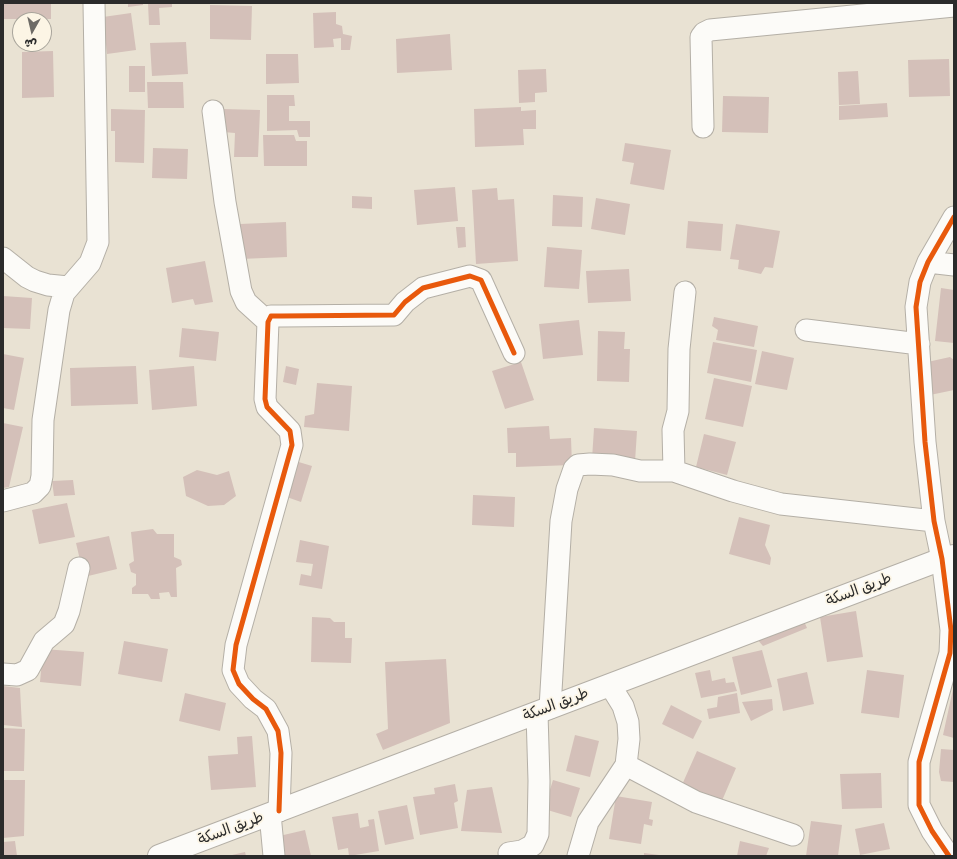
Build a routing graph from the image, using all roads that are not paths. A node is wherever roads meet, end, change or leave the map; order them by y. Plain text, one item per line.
1 (94, 3) edge
2 (954, 6) edge
3 (213, 111) dead end
4 (703, 127) dead end
5 (954, 217) edge
6 (3, 258) edge
7 (928, 262) junction
8 (954, 264) edge
9 (68, 287) junction
10 (685, 292) dead end
11 (268, 322) junction
12 (806, 330) dead end
13 (919, 344) junction
14 (514, 353) dead end
15 (674, 471) junction
16 (3, 500) edge
17 (934, 521) junction
18 (948, 558) edge
19 (79, 568) dead end
20 (3, 674) edge
21 (610, 685) junction
22 (543, 710) junction
23 (626, 765) junction
24 (275, 812) junction
25 (793, 835) dead end
26 (509, 853) dead end
27 (159, 856) edge
28 (274, 856) edge
29 (578, 856) edge
30 (949, 856) edge

1 - 9 street
2 - 4 street
3 - 11 street
5 - 7 street
6 - 9 street
7 - 8 street
7 - 13 street
9 - 16 street
10 - 15 street
11 - 14 street
11 - 24 street
12 - 13 street
13 - 17 street
15 - 17 street
15 - 22 street
17 - 18 street
18 - 21 main road, طريق السكة
18 - 30 street
19 - 20 street
21 - 22 main road, طريق السكة
21 - 23 street
22 - 24 main road, طريق السكة
22 - 26 street
23 - 25 street
23 - 29 street
24 - 27 main road, طريق السكة
24 - 28 street

